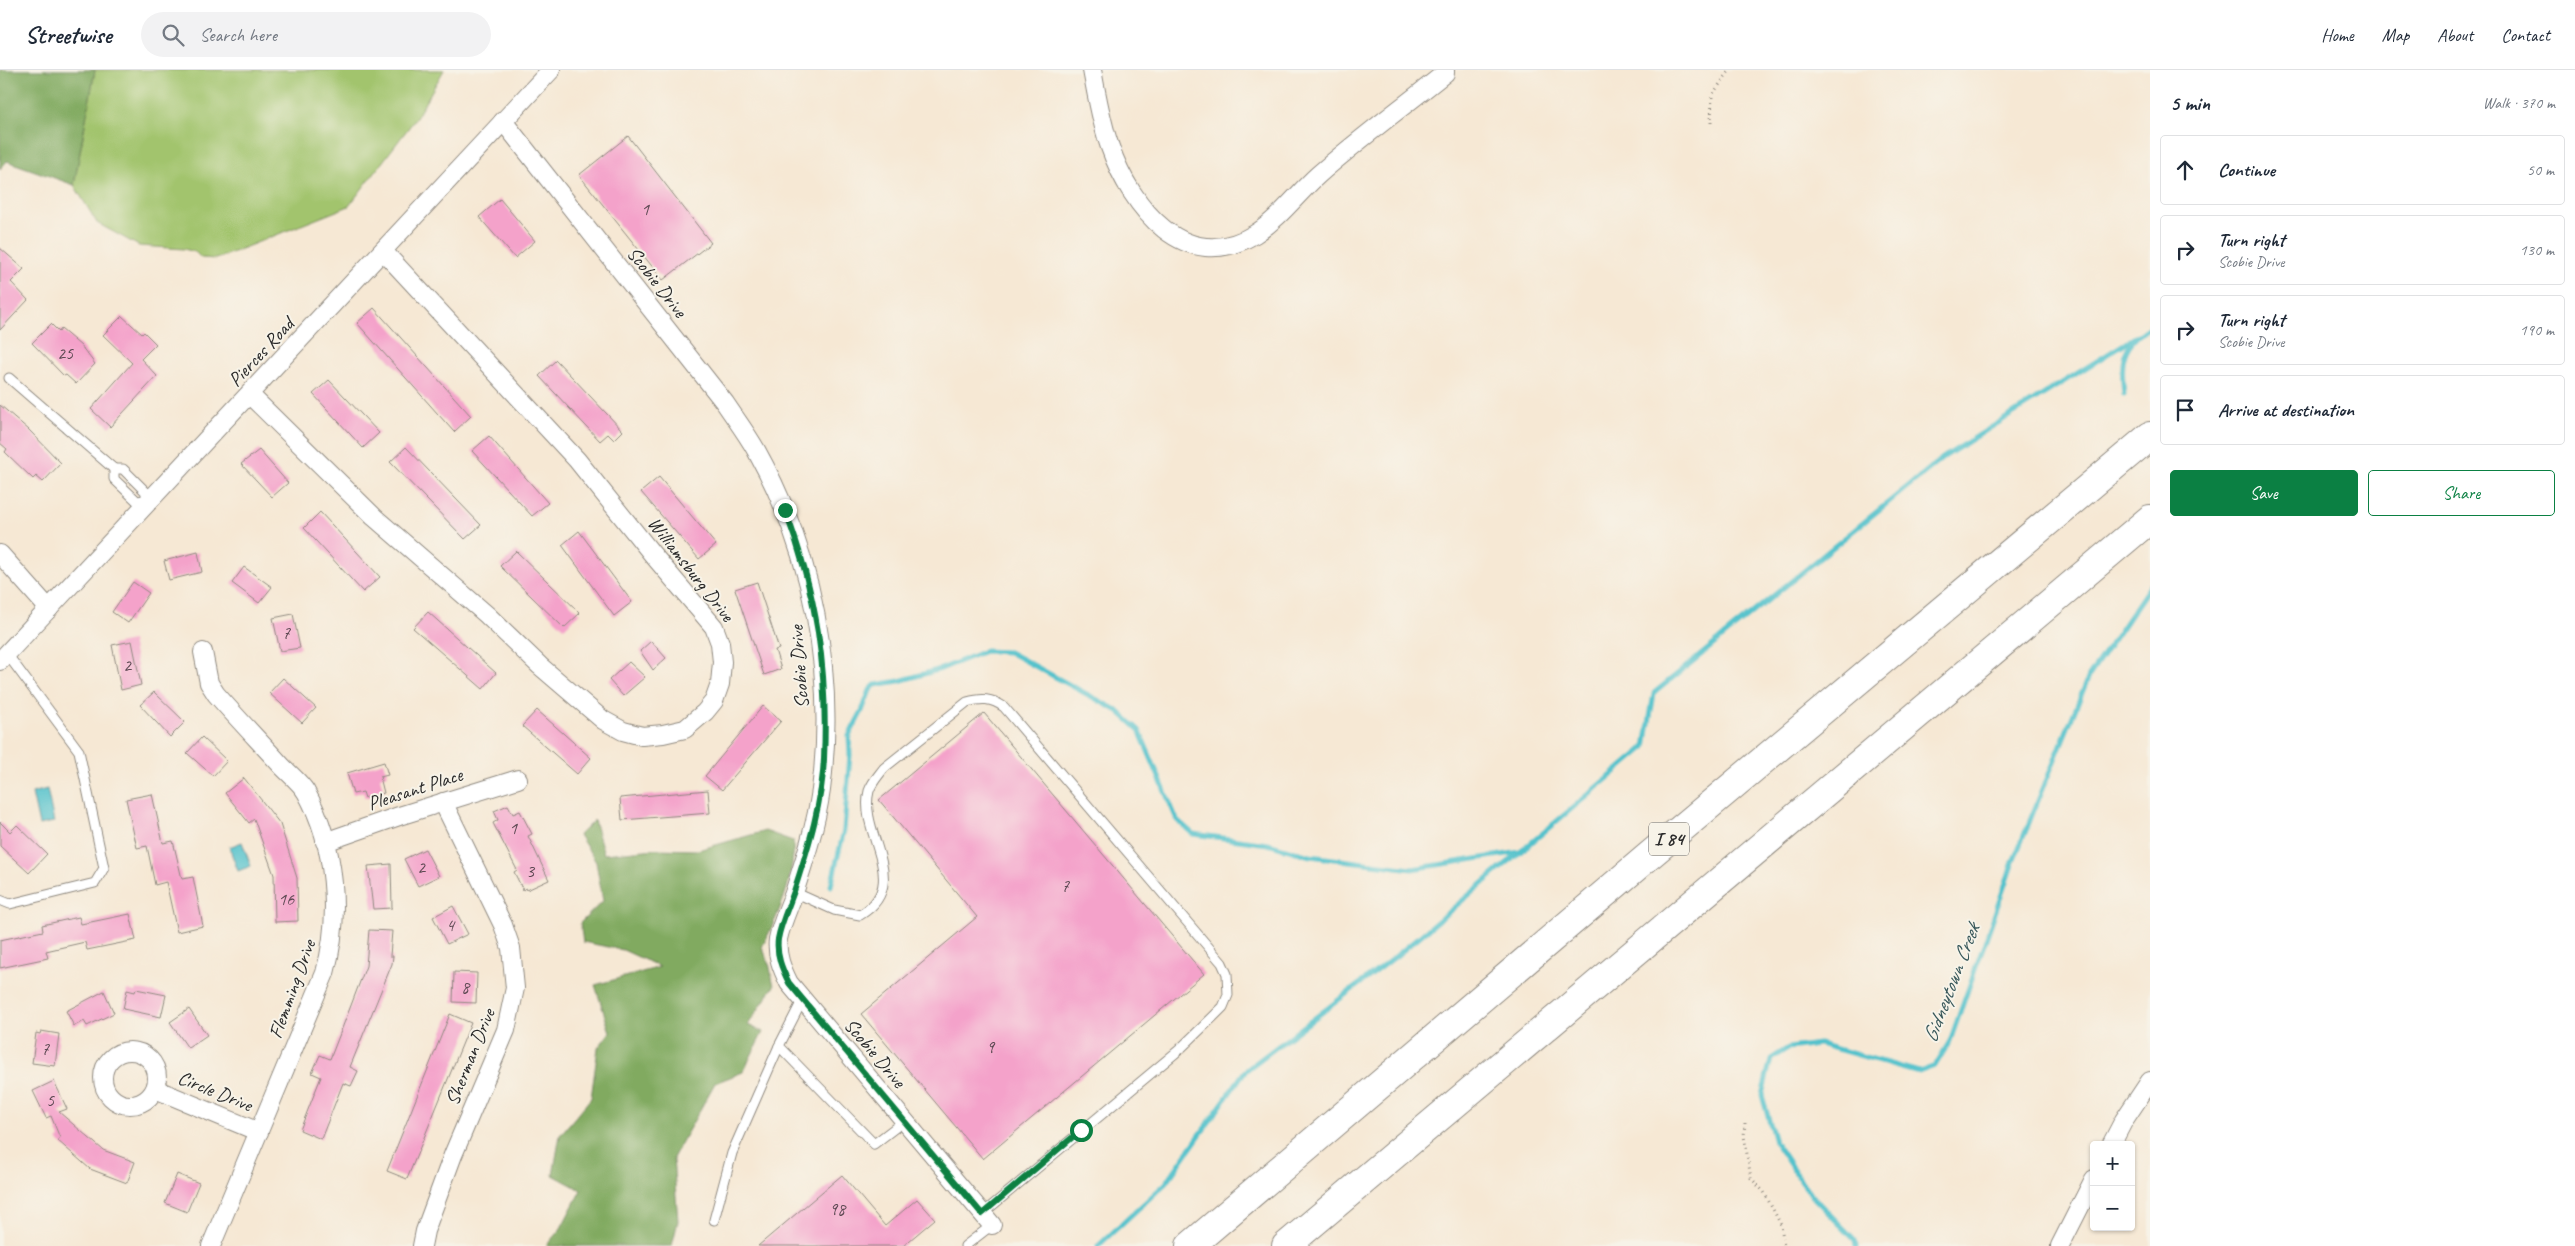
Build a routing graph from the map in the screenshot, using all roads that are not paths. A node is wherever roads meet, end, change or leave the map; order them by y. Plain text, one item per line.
1 (551, 70) edge
2 (1092, 70) edge
3 (1446, 70) edge
4 (503, 121) junction
5 (383, 251) junction
6 (9, 378) dead end
7 (250, 395) junction
8 (2150, 436) edge
9 (114, 469) junction
10 (146, 502) junction
11 (2150, 519) edge
12 (0, 554) edge
13 (49, 609) junction
14 (203, 652) dead end
15 (4, 657) edge
16 (518, 779) dead end
17 (443, 802) junction
18 (325, 842) junction
19 (794, 892) junction
20 (0, 900) edge
21 (802, 999) junction
22 (779, 1046) junction
23 (2150, 1081) edge
24 (155, 1089) dead end
25 (904, 1121) junction
26 (259, 1132) junction
27 (2113, 1141) edge
28 (2090, 1186) edge
29 (714, 1220) dead end
30 (987, 1220) junction
31 (212, 1246) edge
32 (422, 1246) edge
33 (965, 1246) edge
34 (1190, 1246) edge
35 (1286, 1246) edge
36 (2060, 1246) edge

1 - 4 street, Pierces Road
2 - 3 street
4 - 5 street, Pierces Road
4 - 19 street, Scobie Drive
5 - 7 street, Pierces Road
5 - 7 street, Williamsburg Drive
6 - 9 lane
7 - 10 street, Pierces Road
8 - 34 highway, I 84
9 - 10 lane
9 - 10 lane
10 - 13 street, Pierces Road
11 - 35 highway
12 - 13 street
13 - 15 street, Pierces Road
14 - 18 street, Flemming Drive
15 - 20 lane
16 - 17 street, Pleasant Place
17 - 18 street, Pleasant Place
17 - 32 street, Sherman Drive
18 - 26 street, Flemming Drive
19 - 21 street, Scobie Drive
19 - 30 lane
21 - 22 lane
21 - 25 street, Scobie Drive
22 - 25 lane
22 - 29 lane
23 - 27 street
24 - 26 street, Circle Drive
25 - 30 street, Scobie Drive
26 - 31 street, Flemming Drive
28 - 36 street
30 - 33 lane

